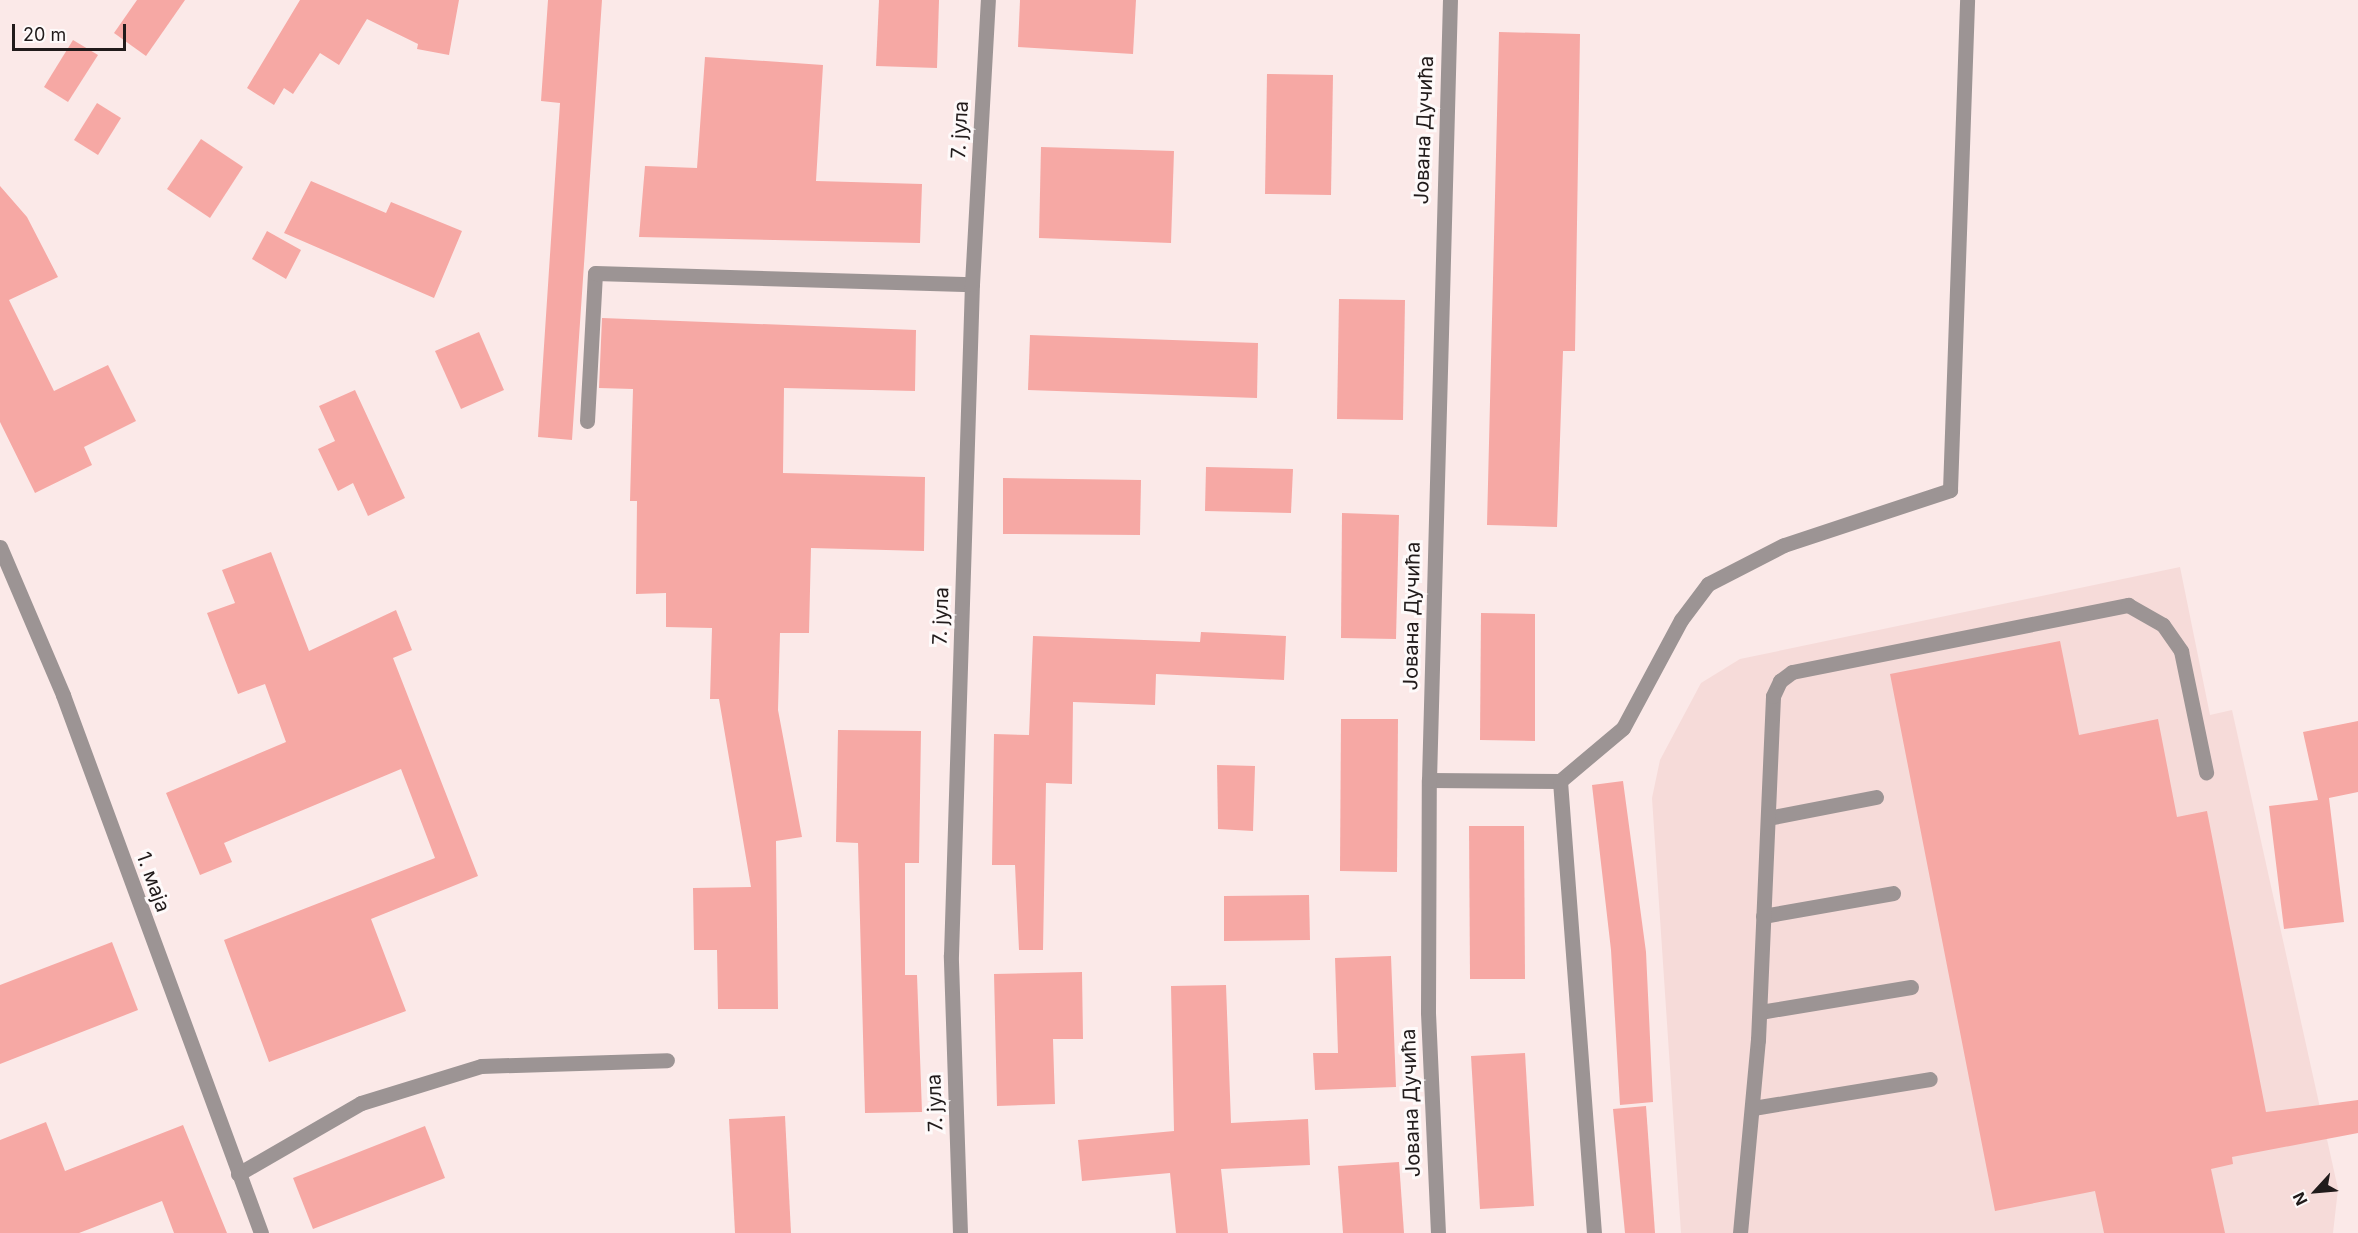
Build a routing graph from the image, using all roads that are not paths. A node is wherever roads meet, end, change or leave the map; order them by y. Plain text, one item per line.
1 (988, 0) edge
2 (1450, 0) edge
3 (1967, 0) edge
4 (972, 285) junction
5 (586, 421) dead end
6 (0, 547) edge
7 (2206, 772) dead end
8 (1429, 780) junction
9 (1560, 781) junction
10 (1876, 797) dead end
11 (1768, 818) junction
12 (1893, 893) dead end
13 (1763, 916) junction
14 (1911, 987) dead end
15 (1760, 1012) junction
16 (667, 1060) dead end
17 (1930, 1079) dead end
18 (1753, 1108) junction
19 (238, 1174) junction
20 (261, 1233) edge
21 (960, 1233) edge
22 (1437, 1233) edge
23 (1594, 1233) edge
24 (1740, 1233) edge

1 - 4 street, 7. јула
2 - 8 street, Јована Дучића
3 - 9 street
4 - 5 street
4 - 21 street, 7. јула
6 - 19 street, 1. маја
7 - 11 street
8 - 9 street
8 - 22 street, Јована Дучића
9 - 23 street
10 - 11 street
11 - 13 street
12 - 13 street
13 - 15 street
14 - 15 street
15 - 18 street
16 - 19 street
17 - 18 street
18 - 24 street
19 - 20 street, 1. маја

